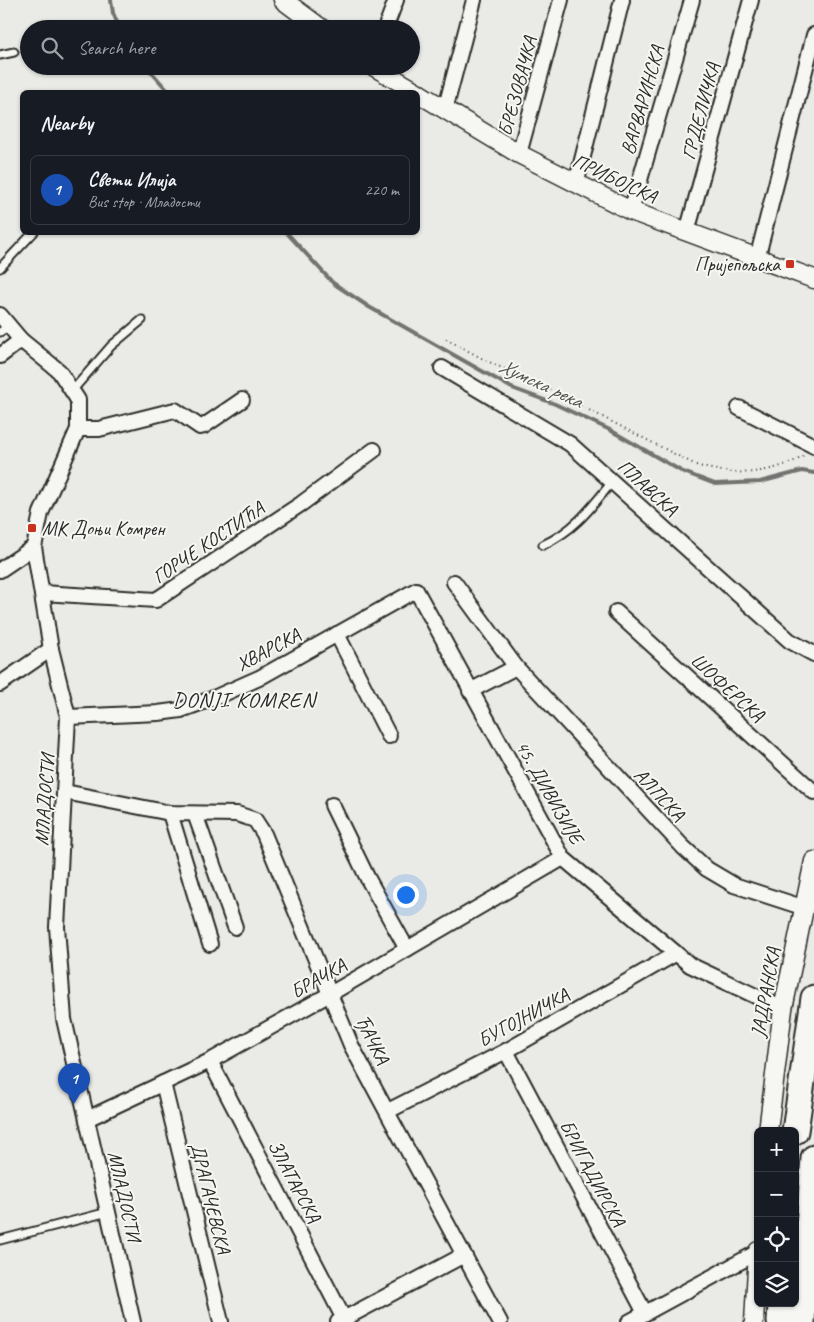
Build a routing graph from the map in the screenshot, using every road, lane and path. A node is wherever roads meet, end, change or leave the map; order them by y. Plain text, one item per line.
1 (283, 0) edge
2 (396, 0) edge
3 (474, 0) edge
4 (561, 0) edge
5 (622, 0) edge
6 (692, 0) edge
7 (750, 0) edge
8 (310, 20) edge
9 (388, 20) edge
10 (814, 35) edge
11 (14, 52) dead end
12 (0, 55) edge
13 (388, 75) edge
14 (412, 90) edge
15 (420, 95) edge
16 (445, 110) junction
17 (519, 154) junction
18 (576, 184) junction
19 (631, 211) junction
20 (687, 232) junction
21 (31, 235) edge
22 (757, 259) junction
23 (0, 268) edge
24 (811, 276) edge
25 (0, 315) edge
26 (142, 320) dead end
27 (5, 329) edge
28 (446, 339) dead end
29 (20, 340) junction
30 (0, 356) edge
31 (442, 368) dead end
32 (72, 391) junction
33 (242, 400) dead end
34 (739, 408) dead end
35 (78, 428) junction
36 (374, 450) dead end
37 (812, 450) edge
38 (612, 482) junction
39 (543, 545) dead end
40 (34, 547) junction
41 (0, 570) edge
42 (454, 582) dead end
43 (416, 590) joint
44 (42, 593) junction
45 (616, 612) dead end
46 (337, 634) junction
47 (51, 649) junction
48 (814, 654) edge
49 (516, 667) junction
50 (0, 684) edge
51 (470, 691) junction
52 (68, 717) junction
53 (389, 736) dead end
54 (65, 792) junction
55 (814, 792) edge
56 (332, 806) dead end
57 (170, 813) junction
58 (195, 814) junction
59 (562, 858) junction
60 (814, 861) edge
61 (802, 908) junction
62 (235, 927) dead end
63 (210, 944) dead end
64 (407, 949) junction
65 (675, 954) junction
66 (330, 994) junction
67 (814, 998) edge
68 (783, 1009) junction
69 (506, 1051) junction
70 (210, 1061) junction
71 (163, 1084) junction
72 (388, 1111) junction
73 (87, 1119) junction
74 (768, 1127) edge
75 (796, 1127) edge
76 (814, 1158) edge
77 (108, 1212) junction
78 (0, 1240) edge
79 (754, 1253) edge
80 (464, 1255) junction
81 (757, 1262) edge
82 (781, 1307) edge
83 (645, 1314) junction
84 (341, 1320) edge
85 (133, 1322) edge
86 (221, 1322) edge
87 (500, 1322) edge
88 (629, 1322) edge
89 (754, 1322) edge
90 (780, 1322) edge
91 (802, 1322) edge

1 - 8 street
2 - 9 street
3 - 16 street
4 - 17 street, БРЕЗОВАЧКА
5 - 18 street
6 - 19 street, ВАРВАРИНСКА
7 - 20 street, ГРДЕЛИЧКА
10 - 22 street
11 - 12 lane
13 - 14 street, ПРИБОЈСКА
15 - 16 street, ПРИБОЈСКА
16 - 17 street, ПРИБОЈСКА
17 - 18 street, ПРИБОЈСКА
18 - 19 street, ПРИБОЈСКА
19 - 20 street, ПРИБОЈСКА
20 - 22 street, ПРИБОЈСКА
21 - 23 lane
22 - 24 street, ПРИБОЈСКА
25 - 27 street, МЛАДОСТИ
26 - 32 lane
27 - 29 street, МЛАДОСТИ
28 - 37 path
29 - 30 street
29 - 32 street, МЛАДОСТИ
31 - 38 street, ПЛАВСКА
32 - 35 street, МЛАДОСТИ
33 - 35 street
34 - 37 street
35 - 40 street, МЛАДОСТИ
36 - 44 street, ГОРЧЕ КОСТИЋА
38 - 39 lane
38 - 48 street, ПЛАВСКА
40 - 41 street
40 - 44 street, МЛАДОСТИ
42 - 49 street, АЛПСКА
43 - 46 street, ХВАРСКА
43 - 51 street, 45. ДИВИЗИЈЕ
44 - 47 street, МЛАДОСТИ
45 - 55 street, ШОФЕРСКА
46 - 52 street, ХВАРСКА
46 - 53 street
47 - 50 street
47 - 52 street, МЛАДОСТИ
49 - 51 street
49 - 61 street, АЛПСКА
51 - 59 street, 45. ДИВИЗИЈЕ
52 - 54 street, МЛАДОСТИ
54 - 57 street, ЂАЧКА
54 - 73 street, МЛАДОСТИ
56 - 64 street
57 - 58 street, ЂАЧКА
57 - 63 street
58 - 62 street
58 - 66 street, ЂАЧКА
59 - 64 street, БРАЧКА
59 - 65 street, 45. ДИВИЗИЈЕ
60 - 61 street, ЈАДРАНСКА
61 - 68 street, ЈАДРАНСКА
64 - 66 street, БРАЧКА
65 - 68 street, 45. ДИВИЗИЈЕ
65 - 69 street, БУГОЈНИЧКА
66 - 70 street, БРАЧКА
66 - 72 street, ЂАЧКА
67 - 75 highway
68 - 74 street, ЈАДРАНСКА
69 - 72 street, БУГОЈНИЧКА
69 - 83 street, БРИГАДИРСКА
70 - 71 street, БРАЧКА
70 - 84 street, ЗЛАТАРСКА
71 - 73 street, БРАЧКА
71 - 86 street, ДРАГАЧЕВСКА
72 - 80 street, ЂАЧКА
73 - 77 street, МЛАДОСТИ
76 - 91 highway
77 - 78 lane
77 - 85 street, МЛАДОСТИ
79 - 83 street
80 - 84 street
80 - 87 street, ЂАЧКА
81 - 89 street
82 - 90 highway
83 - 88 street

